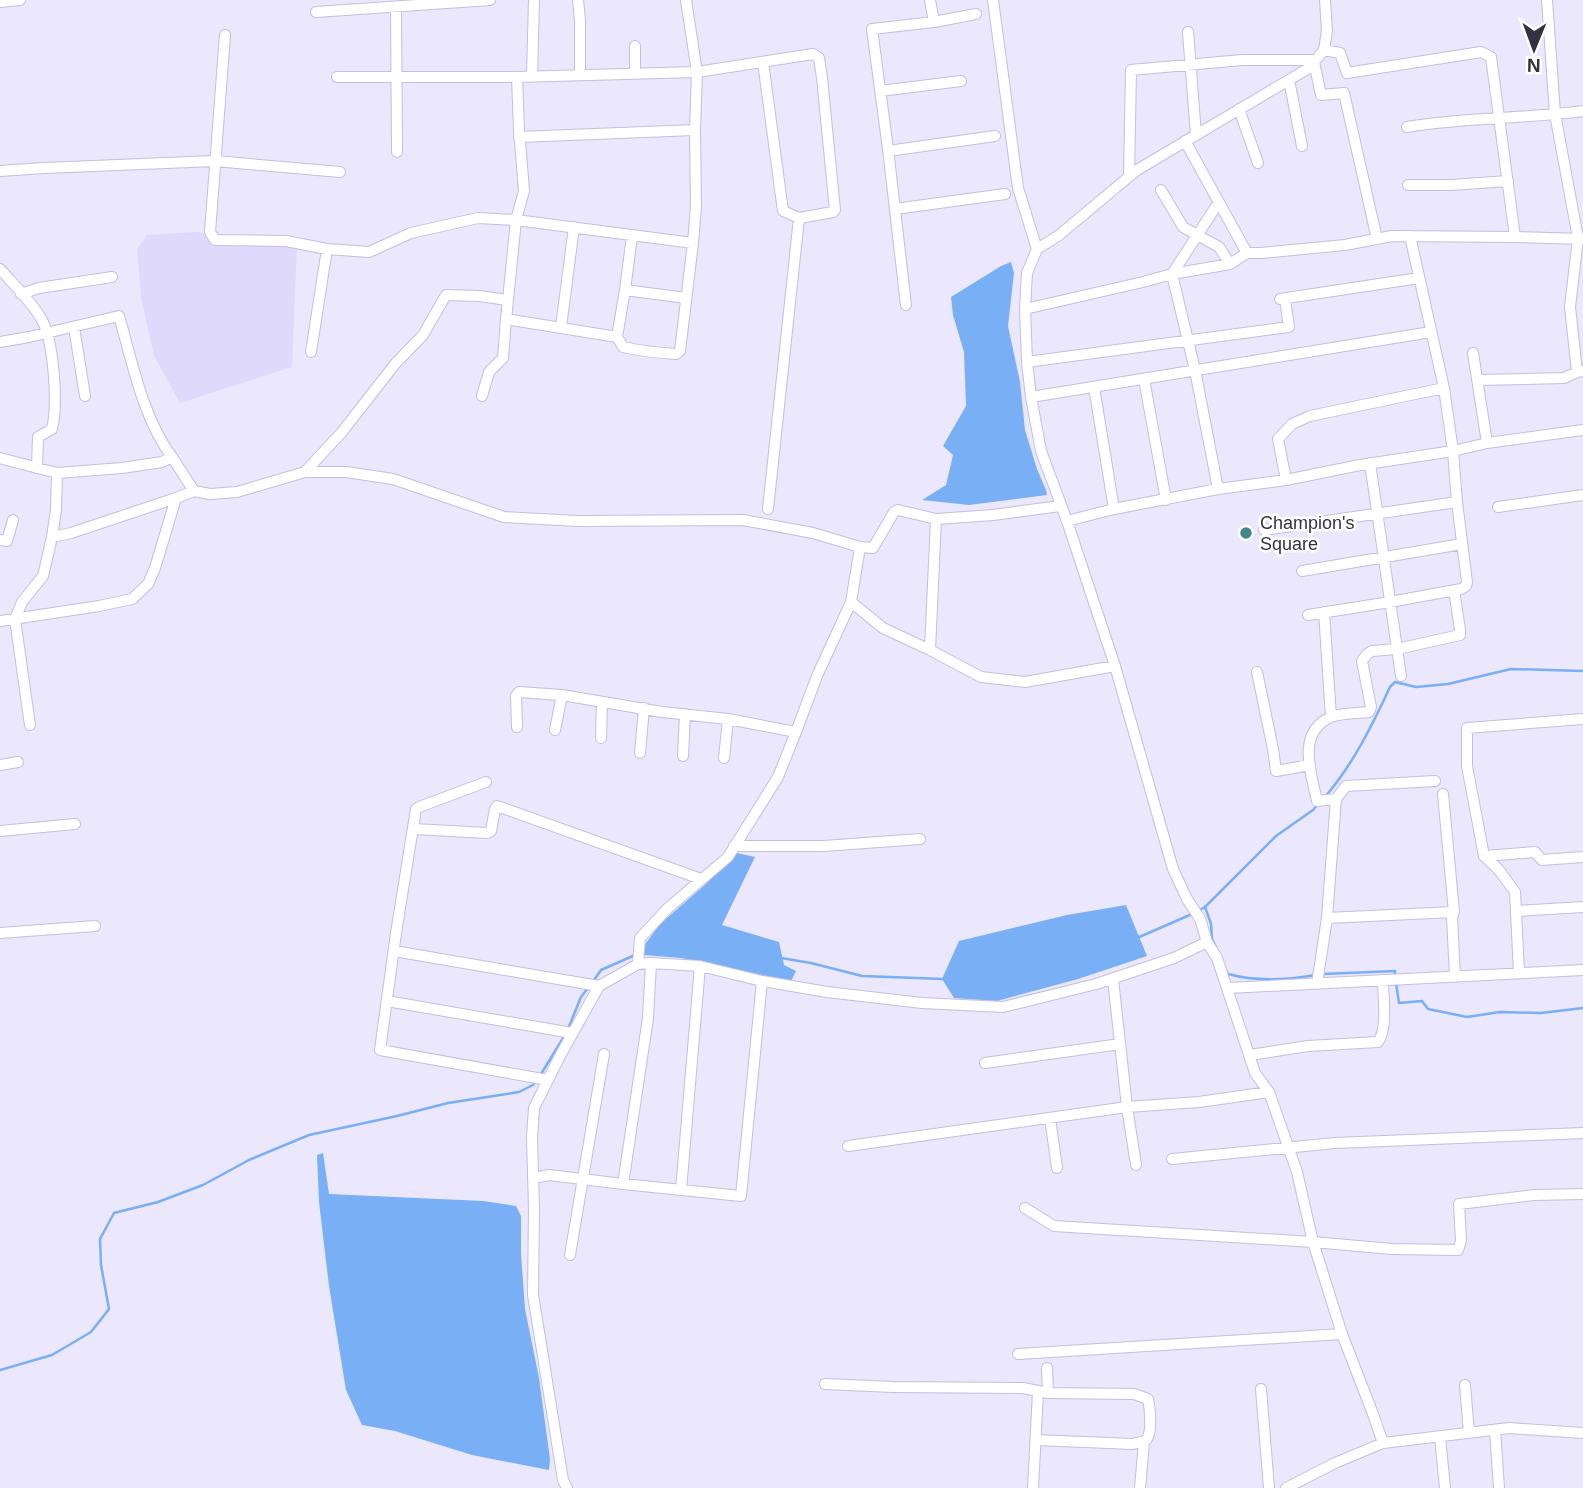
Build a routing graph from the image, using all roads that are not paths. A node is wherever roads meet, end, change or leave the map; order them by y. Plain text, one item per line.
1 (20, 0) edge
2 (490, 0) edge
3 (534, 0) edge
4 (578, 0) edge
5 (686, 0) edge
6 (930, 0) edge
7 (993, 0) edge
8 (1325, 0) edge
9 (1547, 0) edge
10 (0, 2) edge
11 (396, 7) junction
12 (316, 12) dead end
13 (976, 14) dead end
14 (934, 22) junction
15 (1188, 32) dead end
16 (225, 35) dead end
17 (635, 46) dead end
18 (1324, 50) junction
19 (1314, 61) junction
20 (763, 62) junction
21 (1191, 65) junction
22 (635, 72) junction
23 (697, 72) junction
24 (580, 75) junction
25 (337, 76) dead end
26 (396, 76) junction
27 (532, 76) junction
28 (517, 77) junction
29 (1289, 80) junction
30 (961, 81) dead end
31 (880, 91) junction
32 (1239, 109) junction
33 (1583, 111) edge
34 (1555, 114) junction
35 (1499, 118) junction
36 (1407, 127) dead end
37 (695, 131) junction
38 (1196, 135) junction
39 (995, 136) dead end
40 (520, 137) junction
41 (1185, 141) junction
42 (1302, 146) dead end
43 (888, 151) junction
44 (397, 152) dead end
45 (215, 161) junction
46 (1258, 163) dead end
47 (0, 171) edge
48 (340, 172) dead end
49 (1129, 176) junction
50 (1508, 181) junction
51 (1408, 185) dead end
52 (1161, 190) dead end
53 (1005, 194) dead end
54 (1219, 202) junction
55 (895, 209) junction
56 (799, 218) junction
57 (516, 220) junction
58 (575, 227) junction
59 (1183, 227) junction
60 (1197, 235) junction
61 (632, 236) junction
62 (1410, 236) junction
63 (1515, 237) junction
64 (1377, 239) junction
65 (1581, 239) edge
66 (693, 243) junction
67 (327, 249) junction
68 (1037, 250) junction
69 (1247, 253) junction
70 (1185, 254) junction
71 (1230, 264) junction
72 (0, 269) edge
73 (1172, 274) junction
74 (112, 277) dead end
75 (1419, 278) junction
76 (625, 290) junction
77 (22, 294) junction
78 (686, 298) junction
79 (508, 300) junction
80 (906, 305) dead end
81 (1025, 309) junction
82 (506, 319) junction
83 (75, 327) junction
84 (561, 327) junction
85 (1431, 332) junction
86 (47, 333) junction
87 (617, 337) junction
88 (1188, 340) junction
89 (0, 342) edge
90 (311, 352) dead end
91 (1473, 353) dead end
92 (1027, 362) junction
93 (1195, 370) junction
94 (1580, 371) edge
95 (1144, 379) junction
96 (1478, 380) junction
97 (1094, 387) junction
98 (1444, 388) junction
99 (85, 396) dead end
100 (482, 396) dead end
101 (1031, 397) junction
102 (1583, 430) edge
103 (1488, 443) junction
104 (1453, 451) junction
105 (172, 457) junction
106 (0, 458) edge
107 (1370, 463) junction
108 (37, 468) junction
109 (305, 472) junction
110 (57, 473) junction
111 (1286, 480) junction
112 (1218, 489) junction
113 (194, 491) junction
114 (1583, 495) edge
115 (176, 498) junction
116 (1166, 500) junction
117 (1457, 502) junction
118 (1060, 506) junction
119 (1497, 508) dead end
120 (768, 509) dead end
121 (1114, 509) junction
122 (1377, 514) junction
123 (936, 519) junction
124 (13, 520) dead end
125 (1067, 521) junction
126 (1264, 530) dead end
127 (52, 537) junction
128 (0, 540) edge
129 (1462, 544) junction
130 (860, 547) junction
131 (1384, 558) junction
132 (1302, 571) dead end
133 (1454, 590) junction
134 (851, 602) junction
135 (1390, 602) junction
136 (1324, 612) junction
137 (1308, 615) dead end
138 (15, 619) junction
139 (0, 621) edge
140 (1397, 649) junction
141 (930, 650) junction
142 (1115, 666) junction
143 (1257, 672) dead end
144 (1401, 676) dead end
145 (562, 695) junction
146 (602, 702) junction
147 (645, 708) junction
148 (685, 714) junction
149 (1331, 717) junction
150 (728, 719) junction
151 (1583, 719) edge
152 (30, 725) dead end
153 (517, 727) dead end
154 (555, 730) dead end
155 (796, 732) junction
156 (601, 738) dead end
157 (640, 753) dead end
158 (683, 756) dead end
159 (724, 758) dead end
160 (18, 762) dead end
161 (0, 765) edge
162 (1310, 765) junction
163 (1435, 781) dead end
164 (486, 782) dead end
165 (1443, 794) dead end
166 (1334, 799) junction
167 (75, 824) dead end
168 (414, 829) junction
169 (0, 831) edge
170 (920, 839) dead end
171 (734, 846) junction
172 (1484, 856) junction
173 (1583, 857) edge
174 (701, 879) junction
175 (1583, 907) edge
176 (1516, 911) junction
177 (1454, 912) junction
178 (1327, 918) junction
179 (95, 926) dead end
180 (0, 933) edge
181 (1207, 942) junction
182 (394, 951) junction
183 (638, 957) junction
184 (651, 963) junction
185 (700, 966) junction
186 (1583, 970) edge
187 (1519, 973) junction
188 (1455, 977) junction
189 (1113, 979) junction
190 (1383, 980) junction
191 (762, 981) junction
192 (1317, 984) junction
193 (593, 985) junction
194 (1228, 988) junction
195 (387, 1001) junction
196 (568, 1033) junction
197 (1120, 1044) junction
198 (604, 1054) dead end
199 (1250, 1055) junction
200 (985, 1062) dead end
201 (541, 1079) junction
202 (1269, 1092) junction
203 (1127, 1107) junction
204 (1050, 1118) junction
205 (1583, 1133) edge
206 (848, 1146) dead end
207 (1289, 1149) junction
208 (1172, 1159) dead end
209 (1136, 1165) dead end
210 (1057, 1168) dead end
211 (533, 1178) junction
212 (583, 1179) junction
213 (622, 1184) junction
214 (681, 1190) junction
215 (1583, 1194) edge
216 (1025, 1208) dead end
217 (1313, 1242) junction
218 (570, 1255) dead end
219 (1342, 1334) junction
220 (1018, 1354) dead end
221 (1047, 1368) dead end
222 (825, 1384) dead end
223 (1465, 1385) dead end
224 (1261, 1389) dead end
225 (1043, 1393) junction
226 (1496, 1430) junction
227 (1469, 1433) junction
228 (1583, 1433) edge
229 (1440, 1437) junction
230 (1037, 1440) junction
231 (1144, 1442) junction
232 (1383, 1443) junction
233 (567, 1488) edge
234 (1033, 1488) edge
235 (1140, 1488) edge
236 (1269, 1488) edge
237 (1286, 1488) edge
238 (1445, 1488) edge
239 (1499, 1488) edge

1 - 10 street
2 - 11 street
3 - 27 street
4 - 24 street
5 - 23 street
6 - 14 street
7 - 68 street
8 - 18 street
9 - 34 street
11 - 12 street
11 - 26 street
13 - 14 street
14 - 31 street
15 - 21 street
16 - 45 street
17 - 22 street
18 - 19 street
18 - 35 street
19 - 21 street
19 - 29 street
19 - 64 street
20 - 23 street
20 - 56 street
20 - 56 street
21 - 38 street
21 - 49 street
22 - 23 street
22 - 24 street
23 - 37 street
24 - 27 street
25 - 26 street
26 - 28 street
26 - 44 street
27 - 28 street
28 - 40 street
29 - 32 street
29 - 42 street
30 - 31 street
31 - 43 street
32 - 38 street
32 - 46 street
33 - 34 street
34 - 35 street
34 - 65 street
35 - 36 street
35 - 50 street
37 - 40 street
37 - 66 street
38 - 41 street
39 - 43 street
40 - 57 street
41 - 49 street
41 - 54 street
43 - 55 street
45 - 47 street
45 - 48 street
45 - 67 street
49 - 68 street
50 - 51 street
50 - 63 street
52 - 59 street
53 - 55 street
54 - 60 street
54 - 69 street
55 - 80 street
56 - 120 street
57 - 58 street
57 - 67 street
57 - 79 street
58 - 61 street
58 - 84 street
59 - 60 street
59 - 70 street
60 - 70 street
60 - 71 street
61 - 66 street
61 - 76 street
62 - 63 street
62 - 64 street
62 - 75 street
63 - 65 street
64 - 69 street
65 - 94 street
66 - 78 street
67 - 90 street
68 - 81 street
69 - 71 street
70 - 73 street
71 - 73 street
72 - 77 street
73 - 81 street
73 - 88 street
74 - 77 street
75 - 85 street
75 - 88 street
76 - 78 street
76 - 87 street
77 - 86 street
78 - 87 street
79 - 82 street
79 - 109 street
81 - 92 street
82 - 84 street
82 - 100 street
83 - 86 street
83 - 99 street
83 - 105 street
84 - 87 street
85 - 93 street
85 - 98 street
86 - 89 street
86 - 108 street
88 - 92 street
88 - 93 street
91 - 96 street
92 - 101 street
93 - 95 street
93 - 112 street
94 - 96 street
95 - 97 street
95 - 116 street
96 - 103 street
97 - 101 street
97 - 121 street
98 - 104 street
98 - 111 street
101 - 118 street
102 - 103 street
103 - 104 street
104 - 107 street
104 - 117 street
105 - 110 street
105 - 113 street
106 - 108 street
107 - 111 street
107 - 122 street
108 - 110 street
109 - 113 street
109 - 130 street
110 - 127 street
111 - 112 street
112 - 116 street
113 - 115 street
114 - 119 street
115 - 127 street
115 - 138 street
116 - 121 street
117 - 122 street
117 - 129 street
118 - 123 street
118 - 125 street
121 - 125 street
122 - 126 street
122 - 131 street
123 - 130 street
123 - 141 street
124 - 128 street
125 - 142 street
127 - 138 street
129 - 131 street
129 - 133 street
130 - 134 street
131 - 132 street
131 - 135 street
133 - 135 street
133 - 140 street
134 - 141 street
134 - 155 street
135 - 136 street
135 - 140 street
136 - 137 street
136 - 149 street
138 - 139 street
138 - 152 street
140 - 144 street
140 - 149 street
141 - 142 street
142 - 181 street
143 - 162 street
145 - 146 street
145 - 153 street
145 - 154 street
146 - 147 street
146 - 156 street
147 - 148 street
147 - 157 street
148 - 150 street
148 - 158 street
149 - 162 street
150 - 155 street
150 - 159 street
151 - 172 street
155 - 171 street
160 - 161 street
162 - 166 street
163 - 166 street
164 - 168 street
165 - 177 street
166 - 178 street
167 - 169 street
168 - 174 street
168 - 182 street
170 - 171 street
171 - 174 street
172 - 173 street
172 - 176 street
174 - 183 street
175 - 176 street
176 - 187 street
177 - 178 street
177 - 188 street
178 - 192 street
179 - 180 street
181 - 189 street
181 - 194 street
182 - 193 street
182 - 195 street
183 - 184 street
183 - 193 street
184 - 185 street
184 - 213 street
185 - 191 street
185 - 214 street
186 - 187 street
187 - 188 street
188 - 190 street
189 - 191 street
189 - 197 street
190 - 192 street
190 - 199 street
191 - 214 street
192 - 194 street
193 - 196 street
194 - 199 street
195 - 196 street
195 - 201 street
196 - 201 street
197 - 200 street
197 - 203 street
198 - 212 street
199 - 202 street
201 - 211 street
202 - 203 street
202 - 207 street
203 - 204 street
203 - 209 street
204 - 206 street
204 - 210 street
205 - 207 street
207 - 208 street
207 - 217 street
211 - 212 street
211 - 233 street
212 - 213 street
212 - 218 street
213 - 214 street
215 - 217 street
216 - 217 street
217 - 219 street
219 - 220 street
219 - 232 street
221 - 225 street
222 - 225 street
223 - 227 street
224 - 236 street
225 - 230 street
225 - 231 street
226 - 227 street
226 - 228 street
226 - 239 street
227 - 229 street
229 - 232 street
229 - 238 street
230 - 231 street
230 - 234 street
231 - 235 street
232 - 237 street

